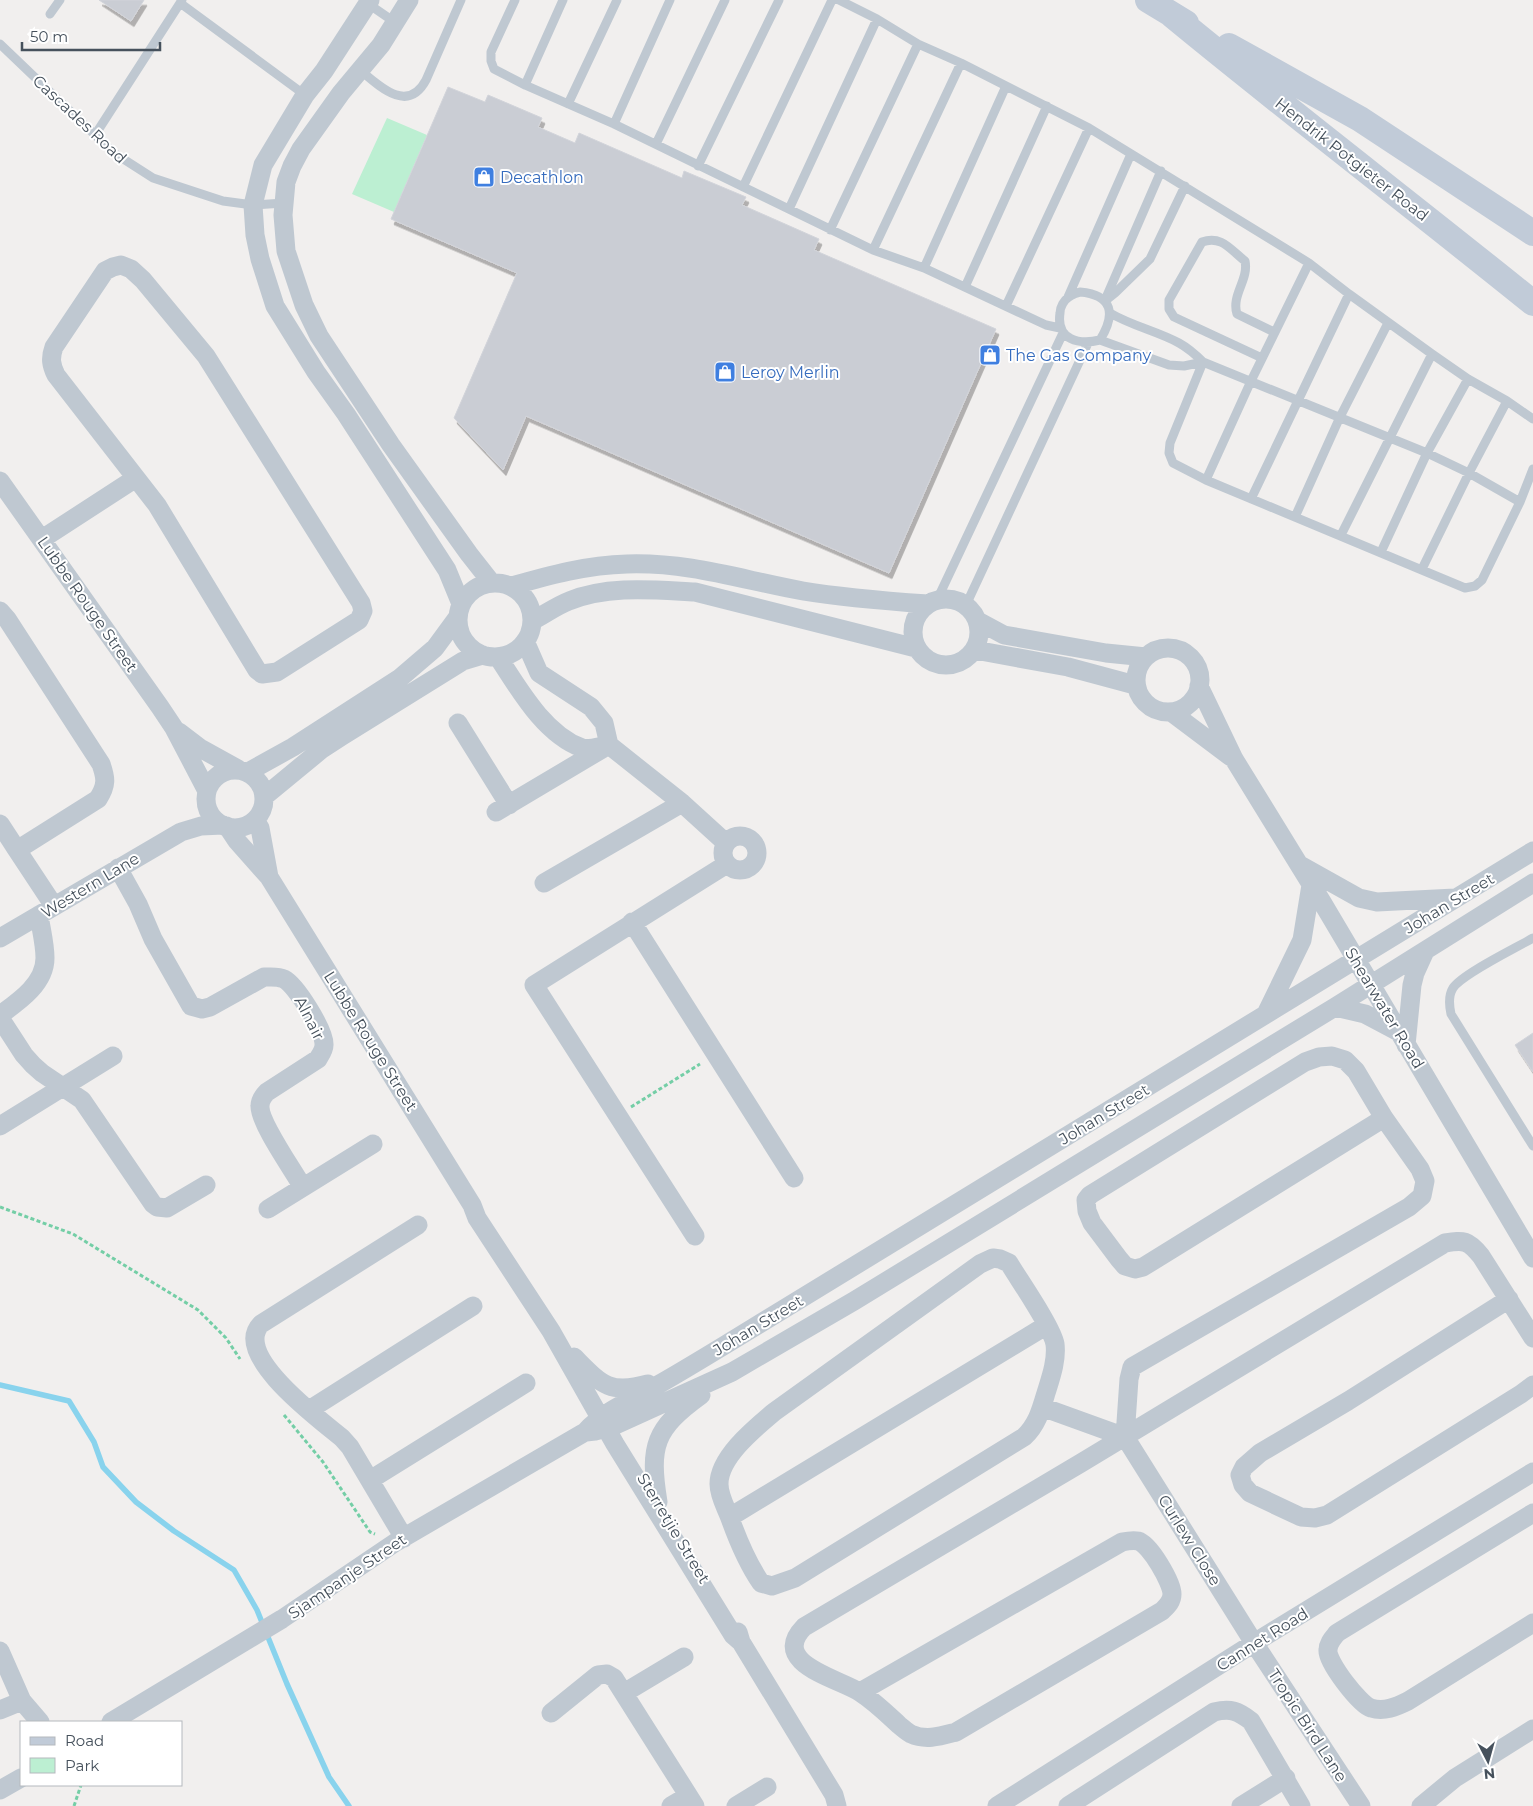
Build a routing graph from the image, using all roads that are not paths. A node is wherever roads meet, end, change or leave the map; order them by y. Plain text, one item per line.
1 (60, 0) edge
2 (410, 0) edge
3 (461, 0) edge
4 (515, 0) edge
5 (563, 0) edge
6 (617, 0) edge
7 (670, 0) edge
8 (726, 0) edge
9 (779, 0) edge
10 (832, 0) edge
11 (839, 0) edge
12 (1148, 0) edge
13 (367, 1) edge
14 (181, 2) edge
15 (50, 14) dead end
16 (1172, 15) junction
17 (877, 19) junction
18 (396, 23) junction
19 (0, 44) edge
20 (918, 44) junction
21 (962, 64) junction
22 (360, 70) junction
23 (526, 84) junction
24 (1006, 86) junction
25 (305, 96) junction
26 (568, 104) junction
27 (1047, 106) junction
28 (614, 124) junction
29 (1089, 128) junction
30 (95, 135) junction
31 (656, 144) junction
32 (1131, 154) junction
33 (698, 166) junction
34 (1161, 172) junction
35 (1185, 186) junction
36 (744, 187) junction
37 (284, 203) junction
38 (253, 206) junction
39 (789, 209) junction
40 (830, 230) junction
41 (1533, 233) edge
42 (873, 250) junction
43 (1309, 263) junction
44 (924, 268) junction
45 (965, 286) junction
46 (1349, 294) junction
47 (1068, 297) junction
48 (1104, 301) junction
49 (1533, 303) edge
50 (1006, 306) junction
51 (1110, 313) junction
52 (1388, 323) junction
53 (1062, 330) junction
54 (1274, 332) junction
55 (1100, 340) junction
56 (1088, 343) junction
57 (1432, 354) junction
58 (1262, 358) junction
59 (1203, 362) junction
60 (1468, 379) junction
61 (1251, 382) junction
62 (1297, 400) junction
63 (1507, 401) junction
64 (1340, 417) junction
65 (1533, 419) edge
66 (1389, 437) junction
67 (1427, 453) junction
68 (1533, 470) edge
69 (1469, 473) junction
70 (136, 478) junction
71 (1206, 480) junction
72 (0, 481) edge
73 (1251, 499) junction
74 (1520, 502) junction
75 (1295, 517) junction
76 (1341, 535) junction
77 (42, 539) junction
78 (1381, 552) junction
79 (1422, 569) junction
80 (491, 582) junction
81 (512, 586) junction
82 (933, 602) junction
83 (966, 605) junction
84 (0, 611) edge
85 (459, 611) junction
86 (532, 621) junction
87 (978, 621) junction
88 (525, 641) junction
89 (916, 648) junction
90 (974, 650) junction
91 (490, 656) junction
92 (1146, 657) junction
93 (1136, 685) junction
94 (1199, 686) junction
95 (1172, 712) junction
96 (458, 723) dead end
97 (174, 728) junction
98 (609, 745) junction
99 (1234, 759) junction
100 (243, 770) junction
101 (206, 796) junction
102 (265, 796) junction
103 (682, 803) junction
104 (255, 820) junction
105 (0, 824) edge
106 (225, 826) junction
107 (181, 832) junction
108 (726, 842) junction
109 (17, 850) junction
110 (1533, 851) edge
111 (727, 864) junction
112 (1299, 864) junction
113 (118, 868) junction
114 (269, 876) junction
115 (544, 883) dead end
116 (1533, 883) edge
117 (1311, 885) junction
118 (1456, 898) junction
119 (46, 911) junction
120 (632, 922) junction
121 (0, 938) edge
122 (1533, 938) edge
123 (1425, 951) junction
124 (1355, 960) junction
125 (1371, 984) junction
126 (1335, 1007) junction
127 (1266, 1014) junction
128 (0, 1017) edge
129 (1402, 1038) junction
130 (113, 1056) dead end
131 (63, 1087) junction
132 (1384, 1118) junction
133 (0, 1126) edge
134 (373, 1144) dead end
135 (1533, 1146) edge
136 (794, 1178) dead end
137 (206, 1185) dead end
138 (302, 1186) junction
139 (472, 1205) junction
140 (268, 1209) dead end
141 (418, 1225) dead end
142 (695, 1236) dead end
143 (1533, 1258) edge
144 (1509, 1299) junction
145 (473, 1306) dead end
146 (1047, 1325) junction
147 (1533, 1338) edge
148 (574, 1357) junction
149 (732, 1372) junction
150 (674, 1376) junction
151 (526, 1383) dead end
152 (1533, 1385) edge
153 (1042, 1406) junction
154 (309, 1410) junction
155 (607, 1421) junction
156 (1125, 1437) junction
157 (1532, 1473) edge
158 (370, 1480) junction
159 (658, 1502) junction
160 (1533, 1513) edge
161 (730, 1517) junction
162 (400, 1540) junction
163 (1533, 1623) edge
164 (741, 1642) junction
165 (1254, 1643) junction
166 (0, 1651) edge
167 (684, 1657) dead end
168 (860, 1692) junction
169 (624, 1693) junction
170 (22, 1700) junction
171 (0, 1710) edge
172 (551, 1713) dead end
173 (39, 1721) edge
174 (113, 1721) edge
175 (1533, 1729) edge
176 (1286, 1778) junction
177 (20, 1779) edge
178 (767, 1787) dead end
179 (0, 1790) edge
180 (691, 1801) edge
181 (839, 1802) edge
182 (671, 1806) edge
183 (736, 1806) edge
184 (998, 1806) edge
185 (1068, 1806) edge
186 (1241, 1806) edge
187 (1301, 1806) edge
188 (1361, 1806) edge
189 (1421, 1806) edge

1 - 15 lane
2 - 18 street
3 - 22 lane
4 - 23 lane
5 - 23 lane
6 - 26 lane
7 - 28 lane
8 - 31 lane
9 - 33 lane
10 - 36 lane
11 - 17 lane
12 - 16 main road, Hendrik Potgieter Road
13 - 18 lane
13 - 25 street
14 - 25 lane
14 - 30 lane
16 - 41 main road, Hendrik Potgieter Road
16 - 49 main road, Hendrik Potgieter Road
17 - 20 lane
17 - 39 lane
18 - 22 street
19 - 30 lane, Cascades Road
20 - 21 lane
20 - 40 lane
21 - 24 lane
21 - 42 lane
22 - 37 street
23 - 26 lane
24 - 27 lane
24 - 44 lane
25 - 38 street
26 - 28 lane
27 - 29 lane
27 - 45 lane
28 - 31 lane
29 - 32 lane
29 - 50 lane
30 - 38 lane, Cascades Road
31 - 33 lane
32 - 34 lane
32 - 47 lane
33 - 36 lane
34 - 35 lane
34 - 48 lane
35 - 43 lane
35 - 48 lane
36 - 39 lane
37 - 38 lane, Cascades Road
37 - 80 street
38 - 85 street
39 - 40 lane
40 - 42 lane
42 - 44 lane
43 - 46 lane
43 - 54 lane
44 - 45 lane
45 - 50 lane
46 - 52 lane
46 - 62 lane
47 - 48 lane
47 - 53 lane
48 - 51 lane
50 - 53 lane
51 - 55 lane
51 - 59 lane
52 - 57 lane
52 - 64 lane
53 - 56 lane
53 - 82 lane
54 - 58 lane
54 - 58 lane
55 - 56 lane
55 - 59 lane
56 - 83 lane
57 - 60 lane
57 - 66 lane
58 - 61 lane
59 - 61 lane
59 - 71 lane
60 - 63 lane
60 - 67 lane
61 - 62 lane
61 - 71 lane
62 - 64 lane
62 - 73 lane
63 - 65 lane
63 - 69 lane
64 - 66 lane
64 - 75 lane
66 - 67 lane
66 - 76 lane
67 - 69 lane
67 - 78 lane
68 - 74 lane
69 - 74 lane
69 - 79 lane
70 - 70 street
70 - 77 street
71 - 73 lane
72 - 77 street, Lubbe Rouge Street
73 - 75 lane
74 - 79 lane
75 - 76 lane
76 - 78 lane
77 - 97 street, Lubbe Rouge Street
78 - 79 lane
80 - 81 street
80 - 85 street
81 - 82 street
81 - 86 street
82 - 83 street
82 - 89 street
83 - 87 street
84 - 109 street
85 - 91 street
85 - 100 street
86 - 88 street
86 - 89 street
87 - 90 street
87 - 92 street
88 - 91 street
88 - 98 street
89 - 90 street
90 - 93 street
91 - 98 street
91 - 102 street
92 - 93 street
92 - 94 street
93 - 95 street
94 - 95 street
94 - 99 street, Shearwater Road
95 - 99 street, Shearwater Road
96 - 98 street
97 - 100 street, Lubbe Rouge Street
97 - 101 street, Lubbe Rouge Street
98 - 103 street
99 - 112 street, Shearwater Road
100 - 101 street
100 - 102 street
101 - 106 street
101 - 107 street, Western Lane
102 - 104 street
103 - 108 street
103 - 115 street
104 - 106 street
104 - 114 street, Lubbe Rouge Street
105 - 109 street
106 - 107 street, Western Lane
106 - 114 street, Lubbe Rouge Street
107 - 113 street, Western Lane
108 - 111 street
108 - 111 street
109 - 119 street
110 - 118 street, Johan Street
111 - 120 street
112 - 117 street, Shearwater Road
112 - 118 street
113 - 119 street, Western Lane
113 - 138 street, Alnair
114 - 139 street, Lubbe Rouge Street
116 - 123 street, Johan Street
117 - 124 street, Shearwater Road
117 - 127 street
118 - 124 street, Johan Street
119 - 121 street, Western Lane
119 - 128 street
120 - 136 street
120 - 142 street
122 - 135 lane
123 - 125 street, Johan Street
123 - 129 street
124 - 125 street, Shearwater Road
124 - 127 street, Johan Street
125 - 126 street, Johan Street
125 - 129 street, Shearwater Road
126 - 129 street
126 - 149 street, Johan Street
127 - 150 street, Johan Street
128 - 131 street
129 - 143 street, Shearwater Road
130 - 131 street
131 - 133 street
131 - 137 street
132 - 132 street
132 - 156 street
134 - 138 street
138 - 140 street
139 - 148 street, Lubbe Rouge Street
139 - 155 street, Lubbe Rouge Street
141 - 154 street
144 - 147 street
144 - 152 street
144 - 156 street
145 - 154 street
146 - 153 street
146 - 161 street
146 - 161 street
148 - 150 street, Johan Street
148 - 155 street, Lubbe Rouge Street
149 - 155 street, Johan Street
149 - 159 street, Johan Street
150 - 155 street, Johan Street
151 - 158 street
153 - 156 street
153 - 161 street
154 - 158 street
155 - 159 street, Sterretjie Street
155 - 162 street, Sjampanje Street
155 - 164 street, Sterretjie Street
156 - 165 street, Curlew Close
156 - 168 street
157 - 165 street, Cannet Road
158 - 162 street
159 - 164 street, Sterretjie Street
160 - 163 street
162 - 174 street, Sjampanje Street
164 - 181 street, Sterretjie Street
165 - 184 street, Cannet Road
165 - 188 street, Tropic Bird Lane
166 - 170 street
167 - 169 street
168 - 168 street
169 - 172 street
169 - 180 street
170 - 171 street
170 - 173 street
175 - 189 street
176 - 185 street
176 - 186 street
176 - 187 street
177 - 179 street
178 - 183 street
180 - 182 street

